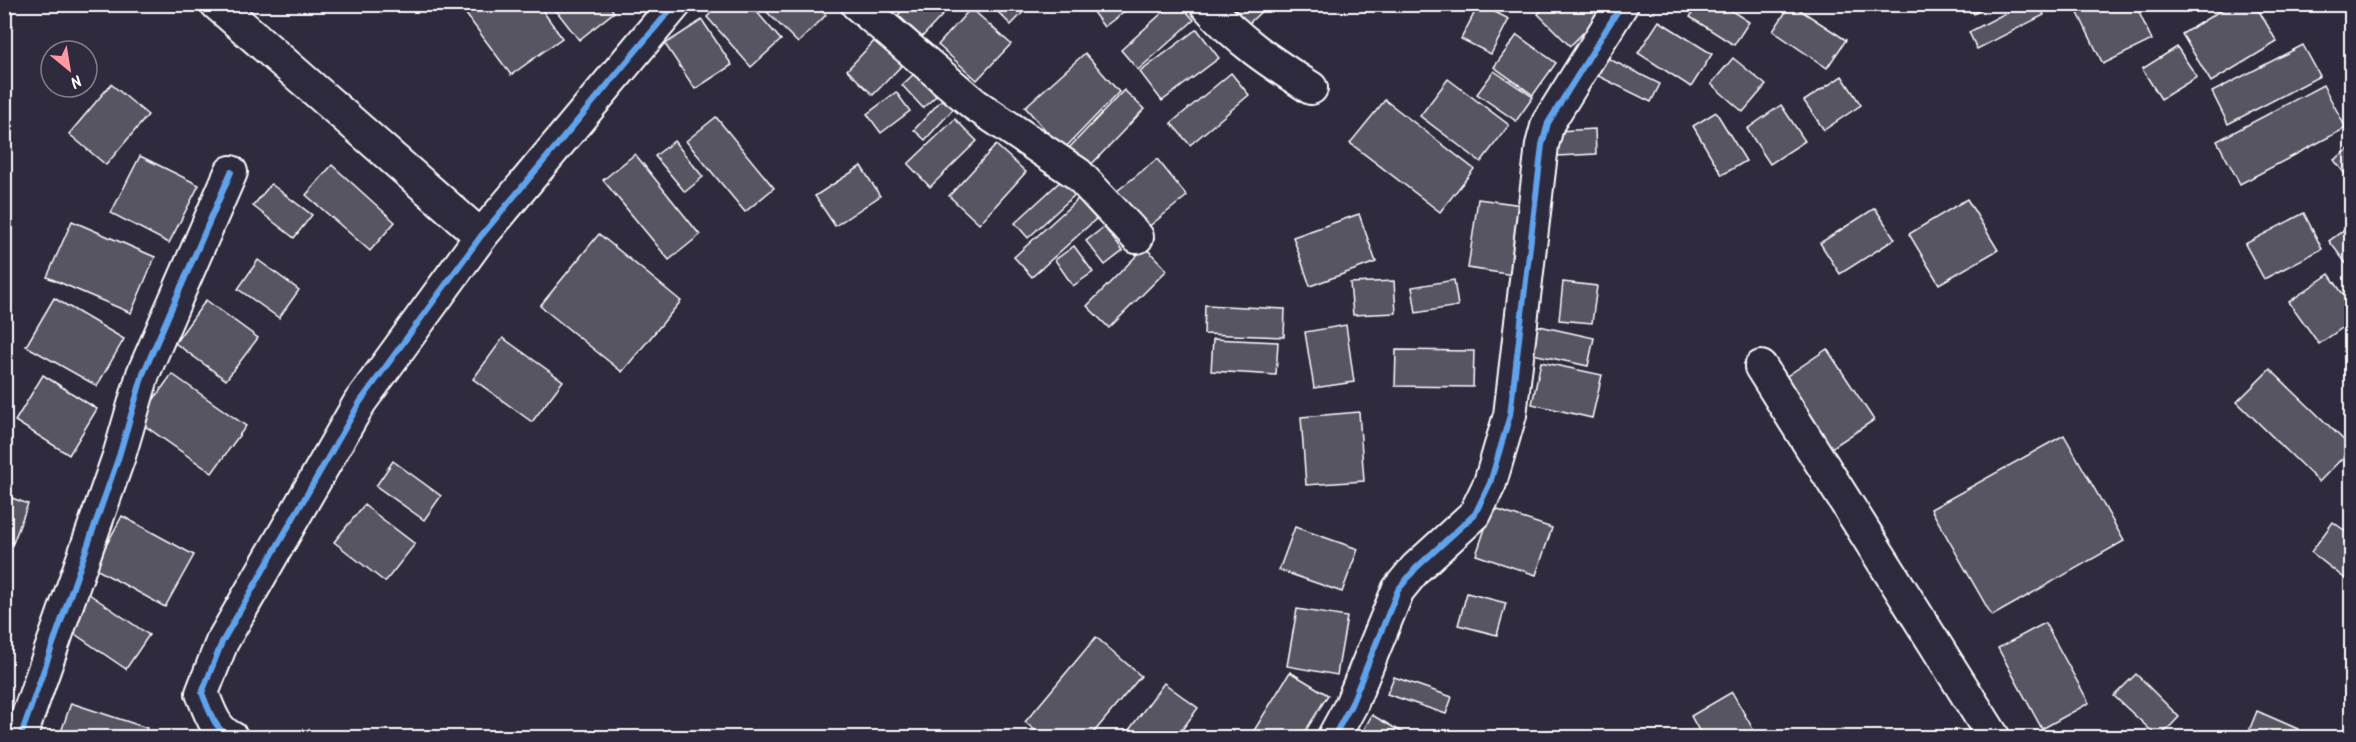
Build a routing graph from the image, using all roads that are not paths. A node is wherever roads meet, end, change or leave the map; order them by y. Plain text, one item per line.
1 (217, 4) edge
2 (675, 4) edge
3 (857, 4) edge
4 (1206, 4) edge
5 (1622, 4) edge
6 (1311, 88) dead end
7 (231, 172) dead end
8 (481, 236) junction
9 (1137, 237) dead end
10 (1761, 367) dead end
11 (20, 738) edge
12 (232, 738) edge
13 (1333, 738) edge
14 (1994, 738) edge

1 - 8 street
2 - 8 street
3 - 9 street
4 - 6 street
5 - 13 street
7 - 11 street
8 - 12 street
10 - 14 street

